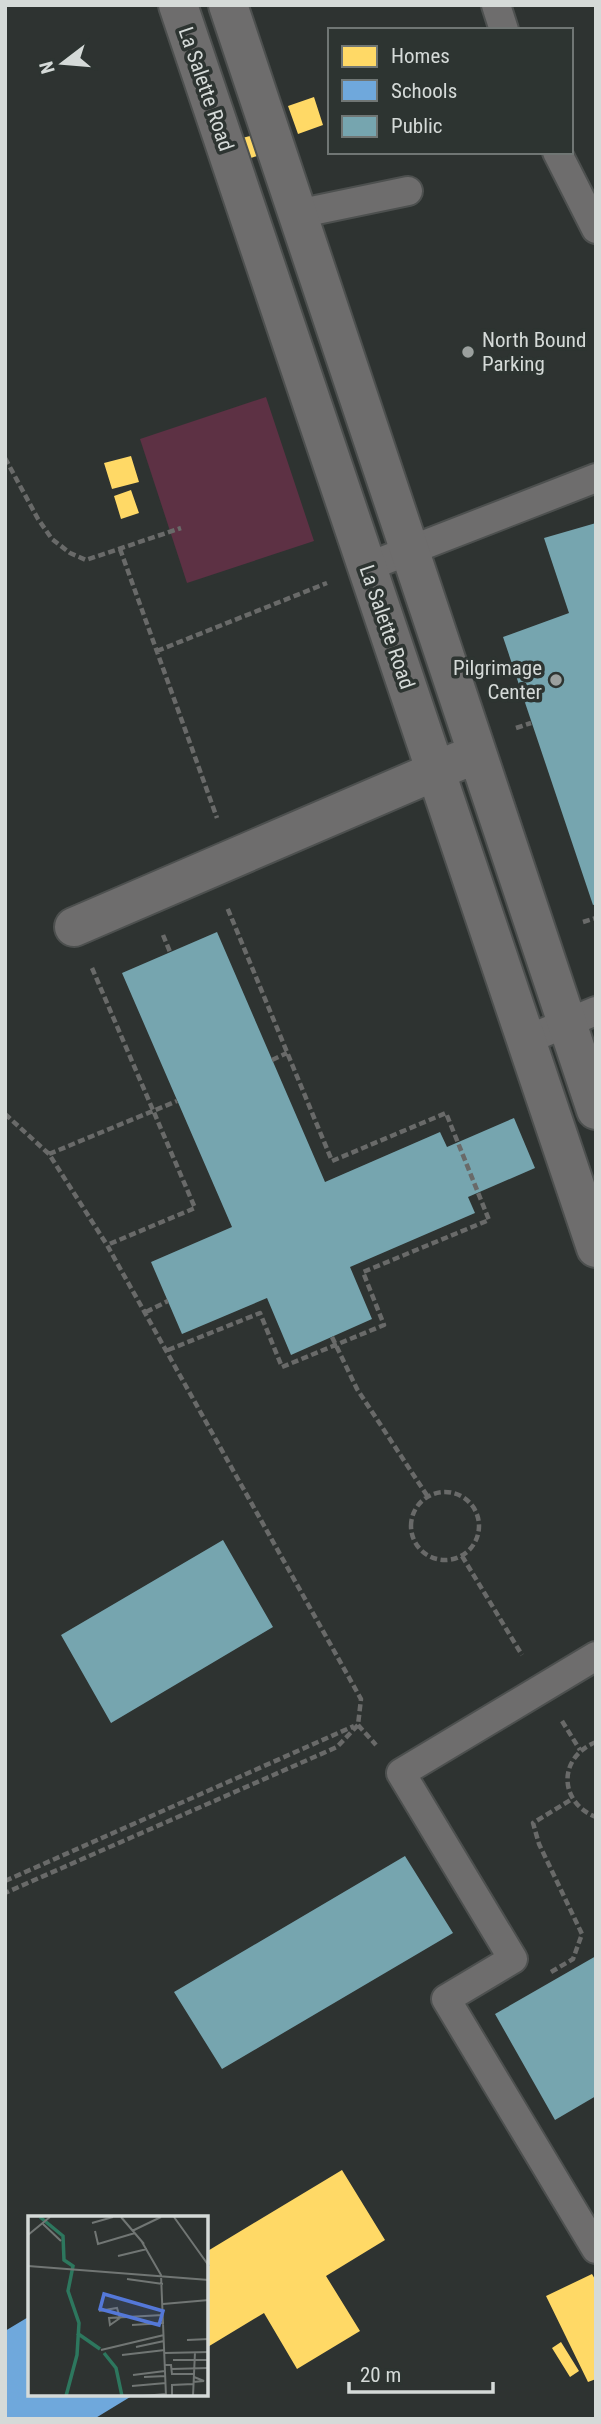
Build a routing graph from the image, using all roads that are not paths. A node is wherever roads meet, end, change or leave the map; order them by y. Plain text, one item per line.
1 (178, 5) edge
2 (228, 5) edge
3 (496, 5) edge
4 (503, 28) edge
5 (558, 154) edge
6 (408, 191) dead end
7 (297, 214) junction
8 (596, 229) edge
9 (596, 478) edge
10 (409, 551) junction
11 (367, 567) junction
12 (477, 753) junction
13 (435, 771) junction
14 (74, 927) road end
15 (581, 1017) edge
16 (526, 1040) junction
17 (596, 1110) edge
18 (594, 1236) edge
19 (596, 1656) edge
20 (596, 2249) edge

1 - 11 street, La Salette Road
2 - 7 street
3 - 4 lane
5 - 8 lane
6 - 7 lane
7 - 10 street
9 - 10 lane
10 - 11 lane
10 - 12 street
11 - 13 street, La Salette Road
12 - 13 street
12 - 15 street
13 - 14 street
13 - 16 street, La Salette Road
15 - 16 lane
15 - 17 street
16 - 18 street, La Salette Road
19 - 20 lane

